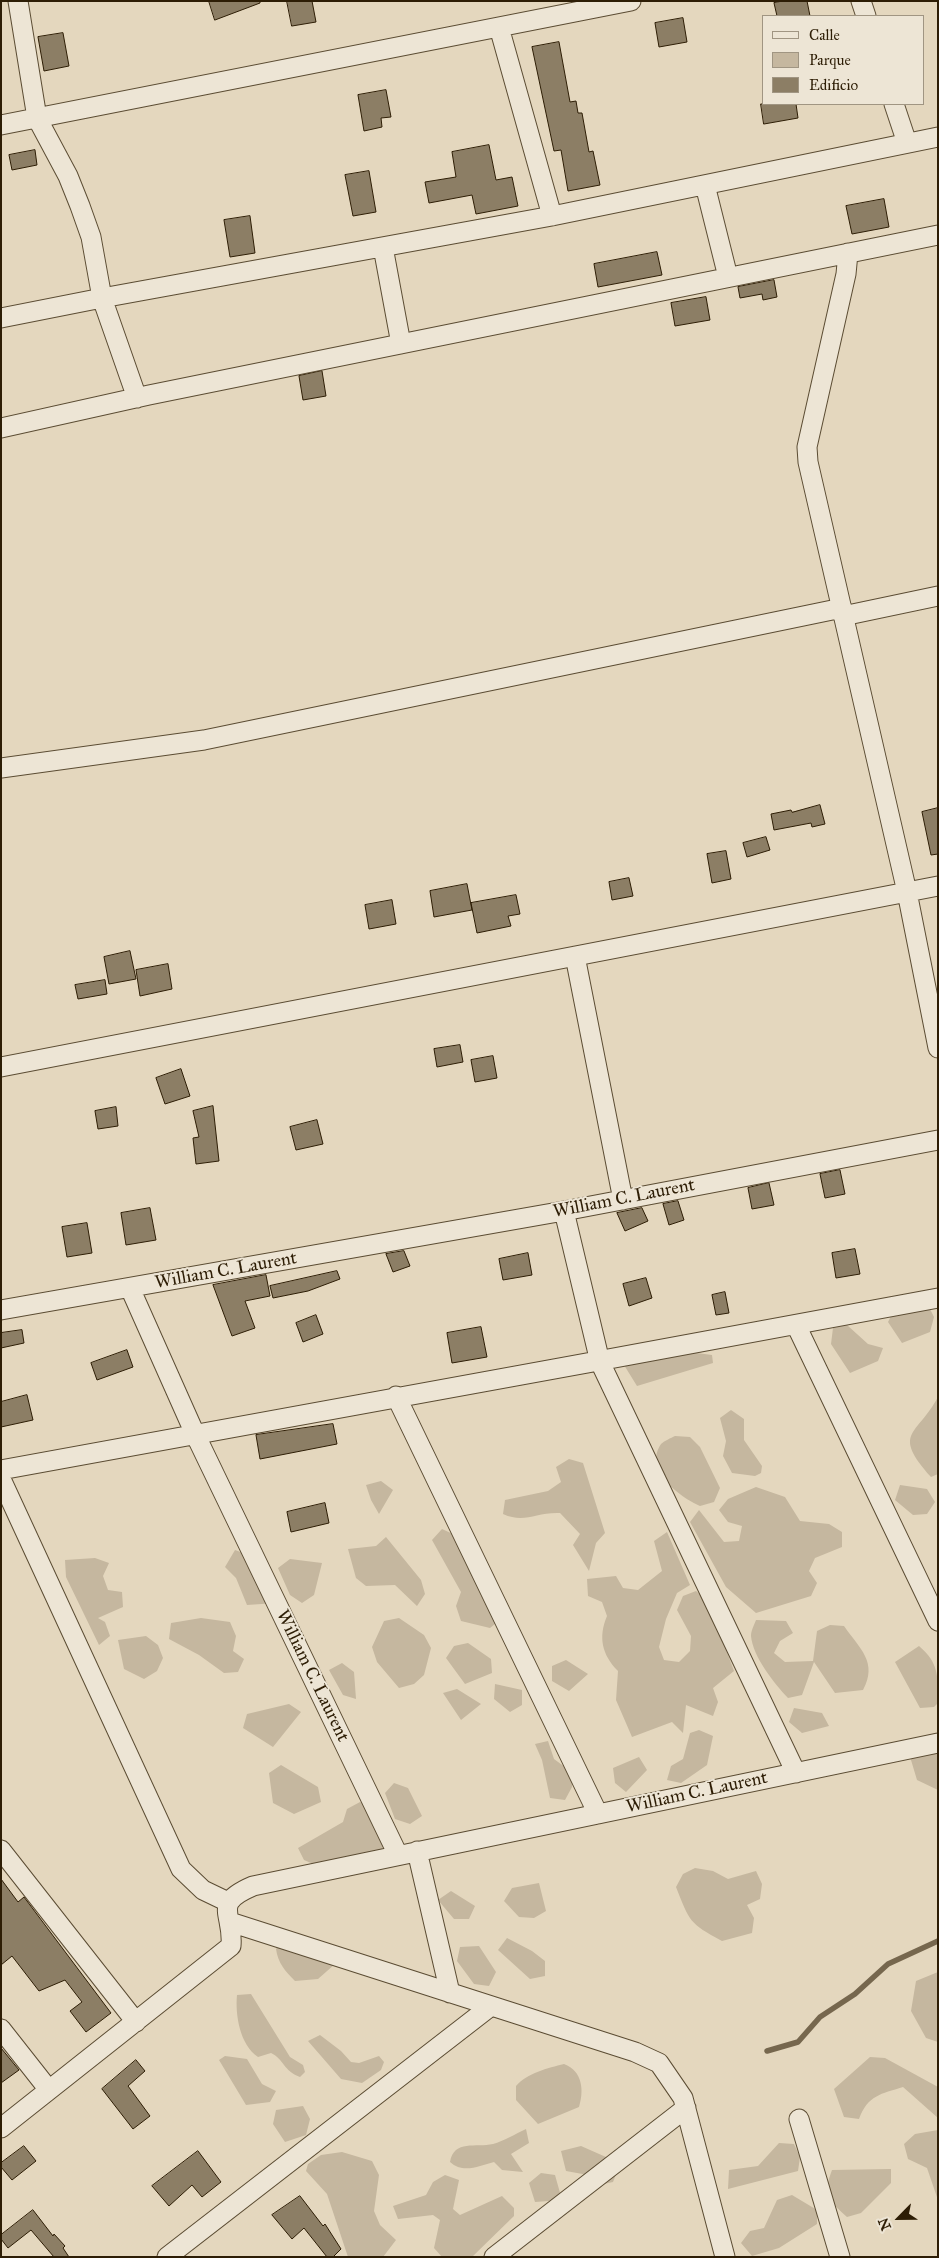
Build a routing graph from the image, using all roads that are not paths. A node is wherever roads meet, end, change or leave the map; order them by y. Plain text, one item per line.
1 (18, 1) edge
2 (630, 1) edge
3 (861, 1) edge
4 (866, 15) edge
5 (499, 27) junction
6 (894, 105) edge
7 (37, 118) junction
8 (1, 125) edge
9 (938, 137) edge
10 (907, 143) junction
11 (705, 185) junction
12 (552, 216) junction
13 (938, 235) edge
14 (383, 247) junction
15 (848, 253) junction
16 (728, 277) junction
17 (102, 298) junction
18 (1, 318) edge
19 (401, 344) junction
20 (136, 398) junction
21 (1, 428) edge
22 (938, 596) edge
23 (842, 612) junction
24 (1, 768) edge
25 (938, 886) edge
26 (907, 892) junction
27 (575, 956) junction
28 (938, 1048) edge
29 (1, 1067) edge
30 (938, 1140) edge
31 (623, 1200) junction
32 (564, 1211) junction
33 (130, 1288) junction
34 (938, 1298) edge
35 (1, 1310) edge
36 (796, 1325) junction
37 (600, 1362) junction
38 (396, 1396) junction
39 (195, 1434) junction
40 (1, 1470) edge
41 (1, 1479) edge
42 (938, 1621) edge
43 (938, 1743) edge
44 (796, 1773) junction
45 (598, 1814) junction
46 (1, 1850) edge
47 (417, 1851) junction
48 (398, 1855) junction
49 (228, 1902) junction
50 (230, 1922) junction
51 (450, 1993) junction
52 (491, 2006) junction
53 (136, 2022) junction
54 (1, 2029) edge
55 (50, 2090) junction
56 (686, 2108) junction
57 (799, 2119) dead end
58 (1, 2128) edge
59 (167, 2257) edge
60 (494, 2257) edge
61 (726, 2257) edge
62 (840, 2257) edge

1 - 7 street
2 - 5 street
3 - 4 street
5 - 7 street
5 - 12 street
6 - 10 street
7 - 8 street
7 - 17 street
9 - 10 street
10 - 11 street
11 - 12 street
11 - 16 street
12 - 14 street
13 - 15 street
14 - 17 street
14 - 19 street
15 - 16 street
15 - 23 street
16 - 19 street
17 - 18 street
17 - 20 street
19 - 20 street
20 - 21 street
22 - 23 street
23 - 24 street
23 - 26 street
25 - 26 street
26 - 27 street
26 - 28 street
27 - 29 street
27 - 31 street
30 - 31 street, William C. Laurent
31 - 32 street, William C. Laurent
32 - 33 street, William C. Laurent
32 - 37 street
33 - 35 street
33 - 39 street, William C. Laurent
34 - 36 street
36 - 37 street
36 - 42 street
37 - 38 street
37 - 44 street
38 - 39 street
38 - 45 street
39 - 40 street
39 - 48 street, William C. Laurent
41 - 49 street
43 - 44 street, William C. Laurent
44 - 45 street, William C. Laurent
45 - 47 street, William C. Laurent
46 - 53 street
47 - 48 street, William C. Laurent
47 - 51 street
48 - 49 street, William C. Laurent
49 - 50 street
50 - 51 street
50 - 53 street
51 - 52 street
52 - 56 street
52 - 59 street
53 - 55 street
54 - 55 street
55 - 58 street
56 - 60 street
56 - 61 street
57 - 62 street

